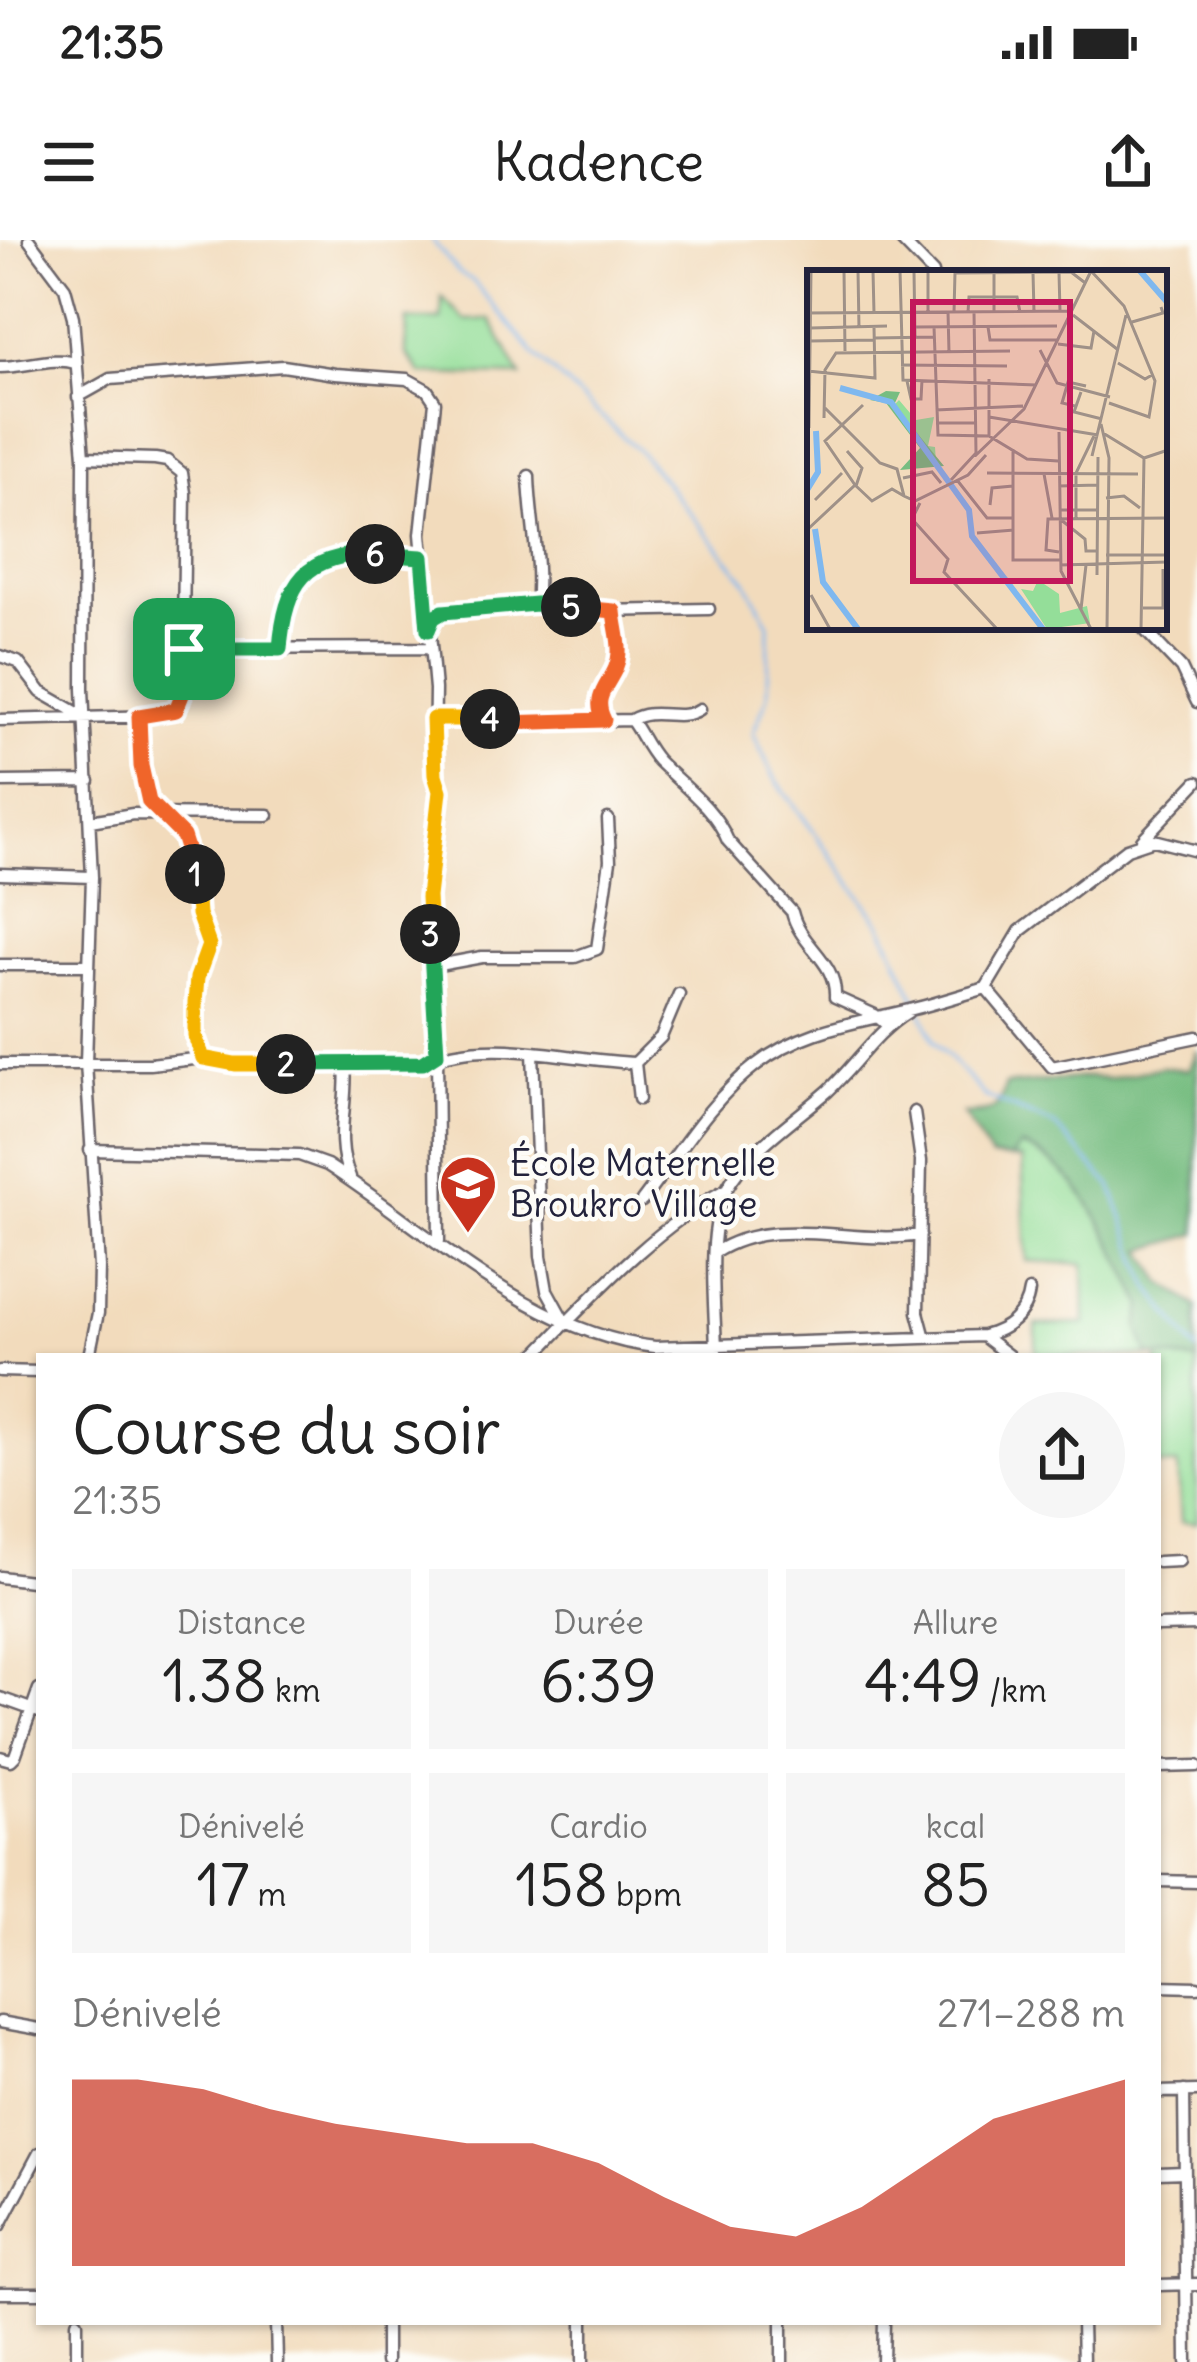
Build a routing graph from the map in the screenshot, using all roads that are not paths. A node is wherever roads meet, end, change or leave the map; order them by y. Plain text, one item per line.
1 (29, 240) edge
2 (901, 240) edge
3 (930, 270) edge
4 (75, 362) junction
5 (0, 367) edge
6 (78, 397) junction
7 (84, 457) junction
8 (529, 476) dead end
9 (422, 557) junction
10 (536, 604) junction
11 (709, 609) dead end
12 (614, 611) junction
13 (428, 630) junction
14 (1145, 630) edge
15 (429, 648) junction
16 (184, 649) junction
17 (280, 649) junction
18 (0, 656) edge
19 (1197, 703) edge
20 (700, 709) dead end
21 (139, 716) junction
22 (85, 718) junction
23 (433, 719) junction
24 (0, 720) edge
25 (604, 720) junction
26 (632, 720) junction
27 (88, 781) junction
28 (0, 782) edge
29 (1197, 782) edge
30 (268, 814) dead end
31 (163, 816) junction
32 (608, 819) dead end
33 (91, 821) junction
34 (1140, 842) junction
35 (1197, 851) edge
36 (0, 874) edge
37 (92, 877) junction
38 (0, 965) edge
39 (89, 965) junction
40 (433, 966) junction
41 (986, 988) junction
42 (679, 994) dead end
43 (912, 1009) junction
44 (875, 1015) junction
45 (887, 1025) junction
46 (1197, 1037) edge
47 (533, 1053) junction
48 (437, 1054) junction
49 (203, 1058) junction
50 (86, 1063) junction
51 (635, 1063) junction
52 (0, 1064) edge
53 (345, 1064) junction
54 (639, 1099) dead end
55 (914, 1112) dead end
56 (91, 1150) junction
57 (352, 1181) junction
58 (728, 1188) junction
59 (642, 1202) dead end
60 (920, 1234) junction
61 (439, 1241) junction
62 (714, 1253) junction
63 (548, 1289) junction
64 (1029, 1291) dead end
65 (524, 1300) junction
66 (565, 1324) junction
67 (983, 1336) junction
68 (925, 1338) junction
69 (716, 1349) edge
70 (619, 1350) edge
71 (90, 1353) edge
72 (537, 1353) edge
73 (1005, 1353) edge
74 (0, 1370) edge
75 (36, 1372) edge
76 (1179, 1561) dead end
77 (1161, 1562) edge
78 (0, 1577) edge
79 (36, 1582) edge
80 (1197, 1624) edge
81 (1161, 1626) edge
82 (0, 1698) edge
83 (35, 1710) edge
84 (0, 1757) edge
85 (1197, 1766) edge
86 (1161, 1767) edge
87 (1161, 1881) edge
88 (1197, 1882) edge
89 (1161, 1986) edge
90 (1197, 1988) edge
91 (0, 2022) edge
92 (36, 2028) edge
93 (1190, 2091) edge
94 (36, 2159) edge
95 (1184, 2172) junction
96 (1161, 2173) edge
97 (0, 2226) edge
98 (1192, 2284) edge
99 (1161, 2285) edge
100 (0, 2293) edge
101 (36, 2293) edge
102 (77, 2325) edge
103 (277, 2325) edge
104 (386, 2325) edge
105 (583, 2325) edge
106 (782, 2325) edge
107 (884, 2325) edge
108 (1082, 2325) edge
109 (77, 2362) edge
110 (277, 2362) edge
111 (386, 2362) edge
112 (583, 2362) edge
113 (782, 2362) edge
114 (883, 2362) edge
115 (1083, 2362) edge
116 (1187, 2362) edge

1 - 4 street
2 - 3 street
4 - 5 street
4 - 6 street
6 - 7 street
6 - 9 street
7 - 16 street
7 - 22 street
8 - 10 street
9 - 13 street
9 - 17 street
10 - 12 street
10 - 13 street
11 - 12 street
12 - 25 street
13 - 15 street
14 - 19 street
15 - 17 street
15 - 23 street
16 - 17 street
16 - 21 street
18 - 22 street
20 - 26 street
21 - 22 street
21 - 31 street
22 - 24 street
22 - 27 street
23 - 25 street
23 - 40 street
25 - 26 street
26 - 44 street
27 - 28 street
27 - 33 street
29 - 34 street
30 - 31 street
31 - 33 street
31 - 49 street
32 - 40 street
33 - 37 street
34 - 35 street
34 - 41 street
36 - 37 street
37 - 39 street
38 - 39 street
39 - 50 street
40 - 48 street
41 - 43 street
41 - 46 street
42 - 51 street
43 - 44 street
43 - 45 street
44 - 45 street
44 - 59 street
45 - 58 street
47 - 48 street
47 - 51 street
47 - 63 street
48 - 53 street
48 - 61 street
49 - 50 street
49 - 53 street
50 - 52 street
50 - 56 street
51 - 54 street
53 - 57 street
55 - 60 street
56 - 57 street
56 - 71 street
57 - 61 street
58 - 62 street
58 - 66 street
60 - 62 street
60 - 68 street
61 - 65 street
62 - 69 street
63 - 65 street
63 - 66 street
64 - 67 street
65 - 66 street
66 - 70 street
66 - 72 street
67 - 68 street
67 - 73 street
68 - 69 street
69 - 70 street
74 - 75 street
76 - 77 street
78 - 79 street
80 - 81 street
82 - 83 street
83 - 84 street
85 - 86 street
87 - 88 street
89 - 90 street
91 - 92 street
93 - 95 street
94 - 97 street
95 - 96 street
95 - 98 street
98 - 99 street
98 - 116 street
100 - 101 street
102 - 109 street
103 - 110 street
104 - 111 street
105 - 112 street
106 - 113 street
107 - 114 street
108 - 115 street

